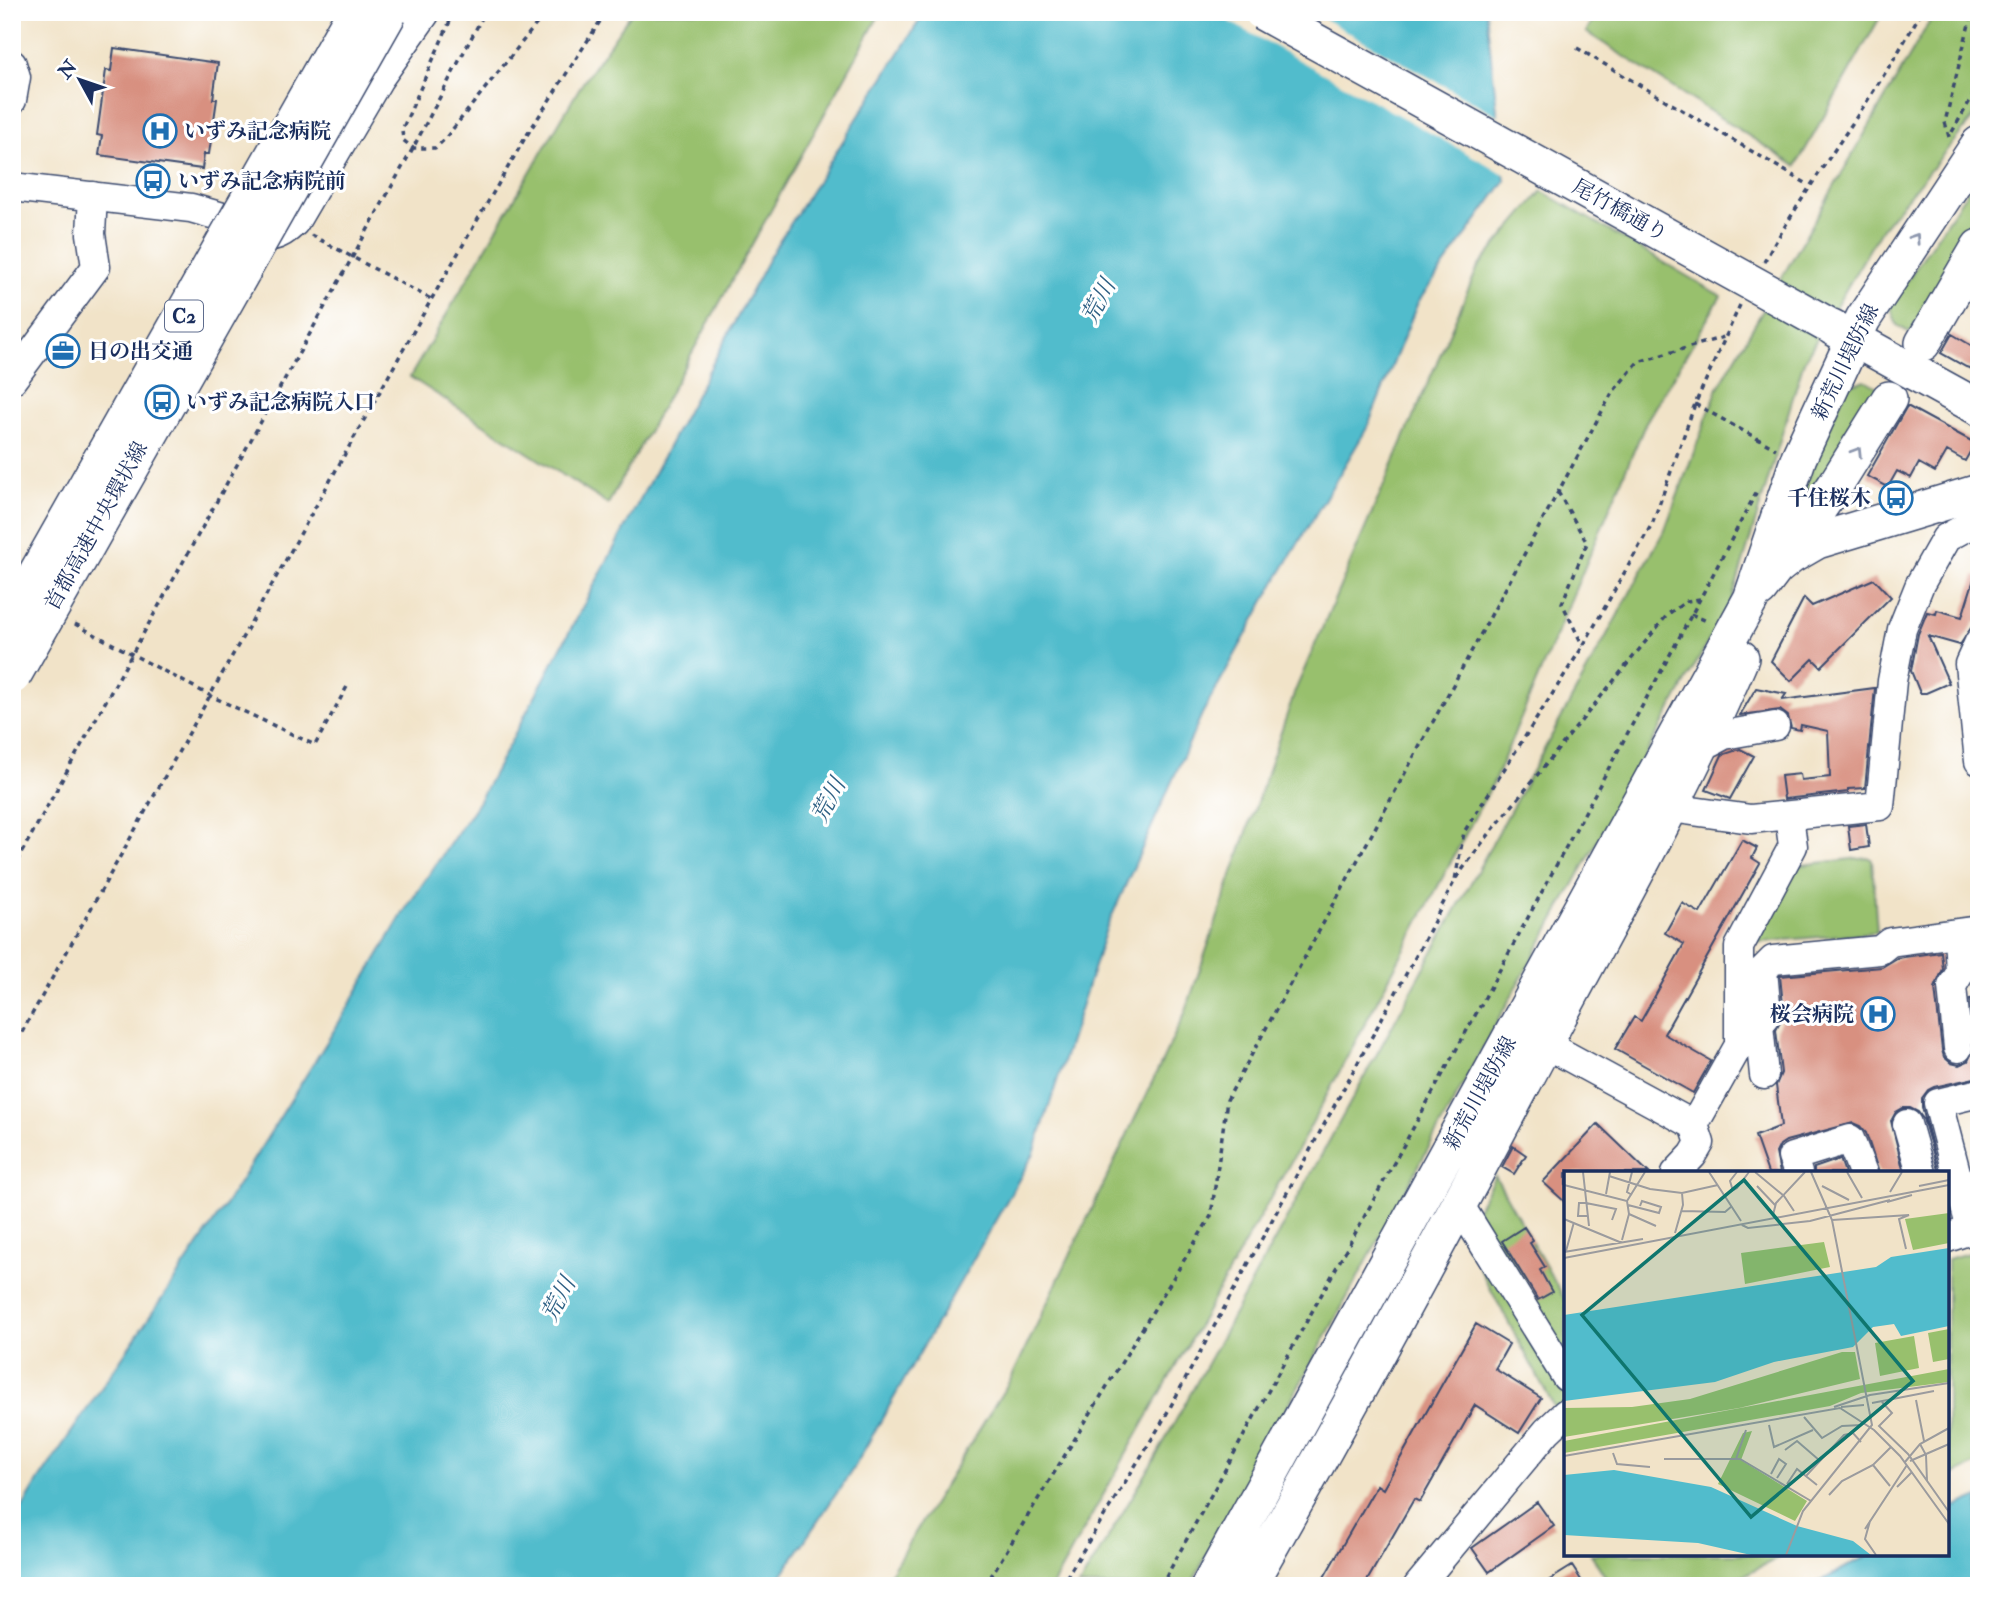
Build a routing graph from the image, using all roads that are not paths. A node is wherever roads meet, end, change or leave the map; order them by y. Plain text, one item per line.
1 (341, 12) edge
2 (356, 12) edge
3 (372, 12) edge
4 (388, 12) edge
5 (422, 12) edge
6 (1262, 12) edge
7 (12, 64) edge
8 (12, 100) edge
9 (1964, 140) edge
10 (12, 187) edge
11 (93, 196) junction
12 (239, 224) junction
13 (1973, 267) edge
14 (1840, 331) junction
15 (1923, 343) dead end
16 (12, 380) edge
17 (1889, 399) dead end
18 (1979, 408) edge
19 (1979, 492) edge
20 (1979, 520) edge
21 (1776, 568) junction
22 (12, 591) edge
23 (1751, 599) junction
24 (12, 619) edge
25 (1979, 642) edge
26 (12, 648) edge
27 (12, 675) edge
28 (1775, 726) dead end
29 (1703, 742) junction
30 (1979, 761) edge
31 (1670, 808) junction
32 (1789, 816) junction
33 (1968, 932) edge
34 (1545, 1044) junction
35 (1958, 1048) dead end
36 (1764, 1074) dead end
37 (1979, 1093) edge
38 (1907, 1124) dead end
39 (1694, 1125) junction
40 (1678, 1171) edge
41 (1797, 1171) edge
42 (1862, 1171) edge
43 (1920, 1171) edge
44 (1459, 1205) junction
45 (1966, 1232) edge
46 (1564, 1374) edge
47 (1561, 1418) edge
48 (1209, 1586) edge
49 (1248, 1586) edge
50 (1418, 1586) edge

1 - 12 main road
2 - 24 highway, 首都高速中央環状線 / C2, bridge
3 - 12 main road
4 - 27 highway, 首都高速中央環状線 / C2, bridge
5 - 12 main road
6 - 14 main road, 尾竹橋通り, bridge
7 - 8 street
14 -> 9 main road, 新荒川堤防線
10 - 11 street
11 - 12 street
11 - 16 street
12 - 22 main road
12 - 26 main road
13 - 15 main road
14 - 18 main road, 尾竹橋通り
14 - 23 main road, 新荒川堤防線
21 -> 17 main road
19 - 21 main road
20 - 32 street
21 - 23 main road
23 - 29 main road, 新荒川堤防線
23 - 48 main road, 新荒川堤防線
25 - 30 street
28 - 29 street
29 - 31 main road, 新荒川堤防線
31 - 32 street
31 - 34 main road, 新荒川堤防線
32 - 39 street
33 - 35 street
33 - 36 street
34 - 39 street
34 - 44 main road, 新荒川堤防線
37 - 45 street
38 - 43 street
39 - 40 street
41 - 42 street
44 - 46 street
44 - 49 main road, 新荒川堤防線
47 - 50 street

